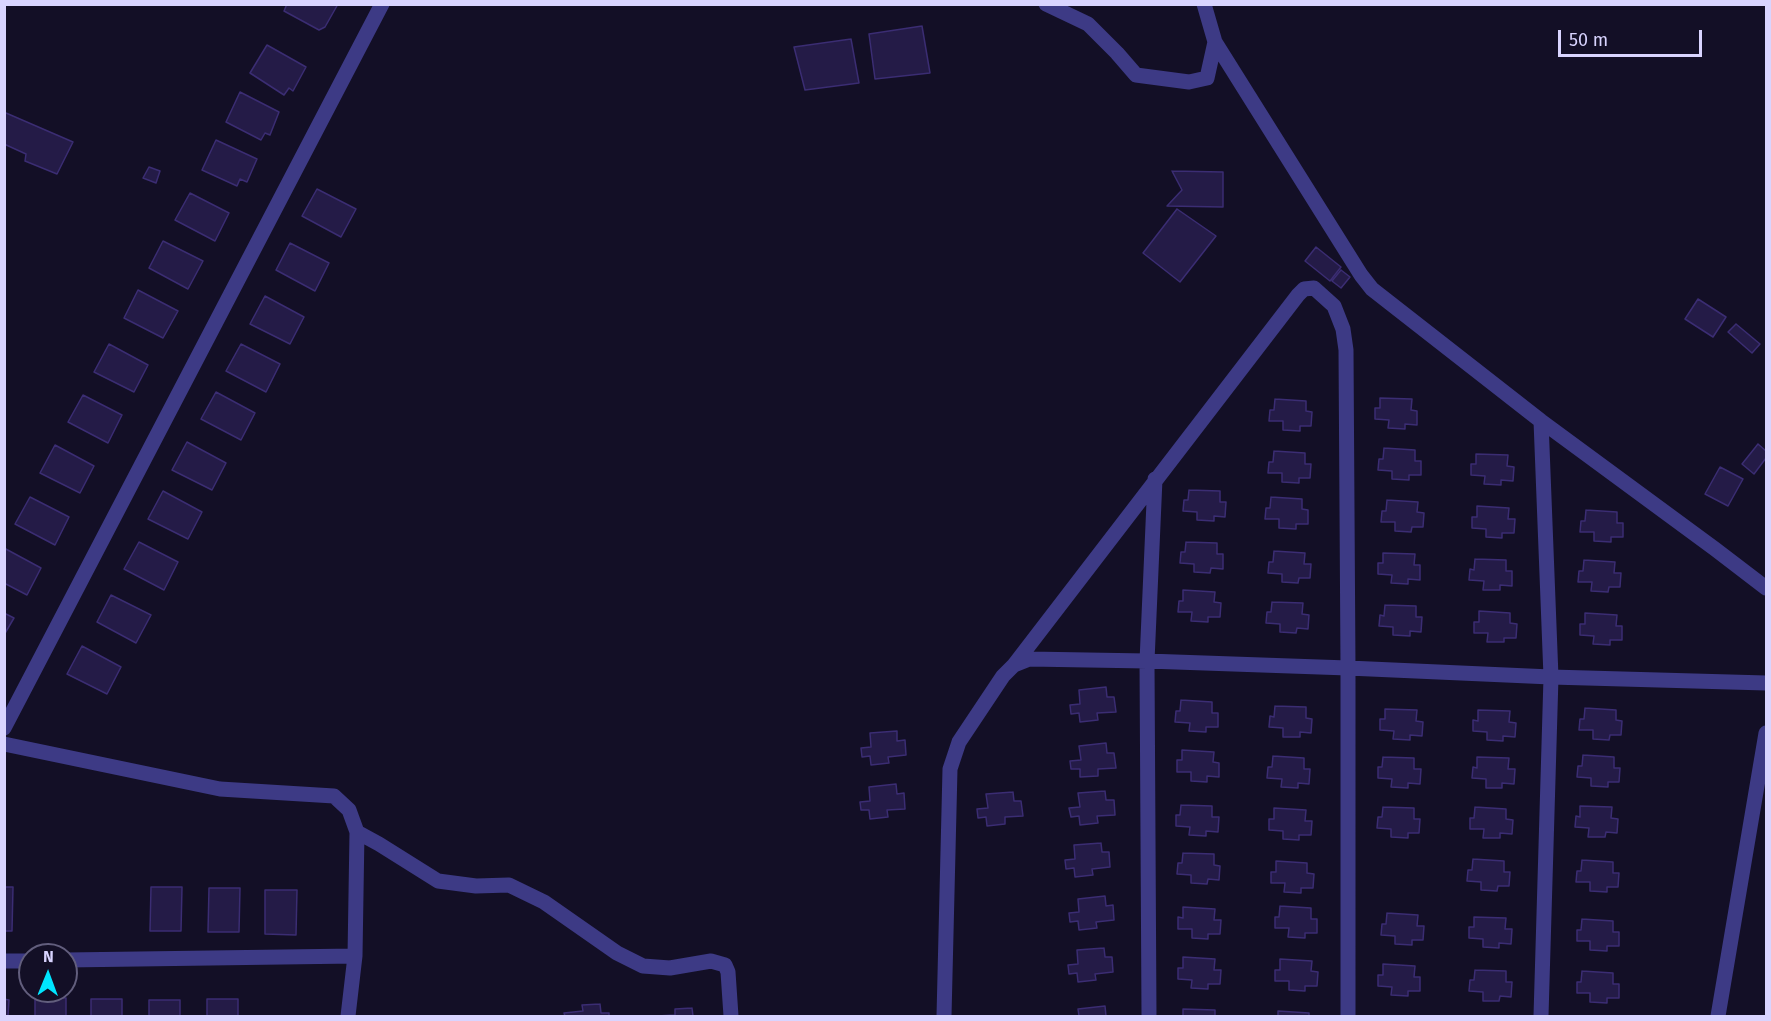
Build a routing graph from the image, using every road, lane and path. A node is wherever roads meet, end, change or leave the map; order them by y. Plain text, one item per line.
1 (382, 4) edge
2 (1046, 4) edge
3 (1204, 4) edge
4 (1215, 42) junction
5 (1541, 421) junction
6 (1155, 479) junction
7 (1767, 588) edge
8 (1147, 661) junction
9 (1014, 665) junction
10 (1348, 668) junction
11 (1551, 677) junction
12 (1767, 683) edge
13 (4, 728) edge
14 (1767, 733) edge
15 (4, 744) edge
16 (357, 832) junction
17 (355, 956) junction
18 (78, 960) edge
19 (348, 1017) edge
20 (731, 1017) edge
21 (944, 1017) edge
22 (1149, 1017) edge
23 (1348, 1017) edge
24 (1541, 1017) edge
25 (1718, 1017) edge

1 - 13 street
2 - 4 street
3 - 4 street
4 - 5 street
5 - 7 street
5 - 11 street
6 - 8 street
6 - 9 street
6 - 10 street
8 - 9 street
8 - 10 street
8 - 22 street
9 - 21 street
10 - 11 street
10 - 23 street
11 - 12 street
11 - 24 street
14 - 25 street
15 - 16 street
16 - 17 street
16 - 20 street
17 - 18 street
17 - 19 street

